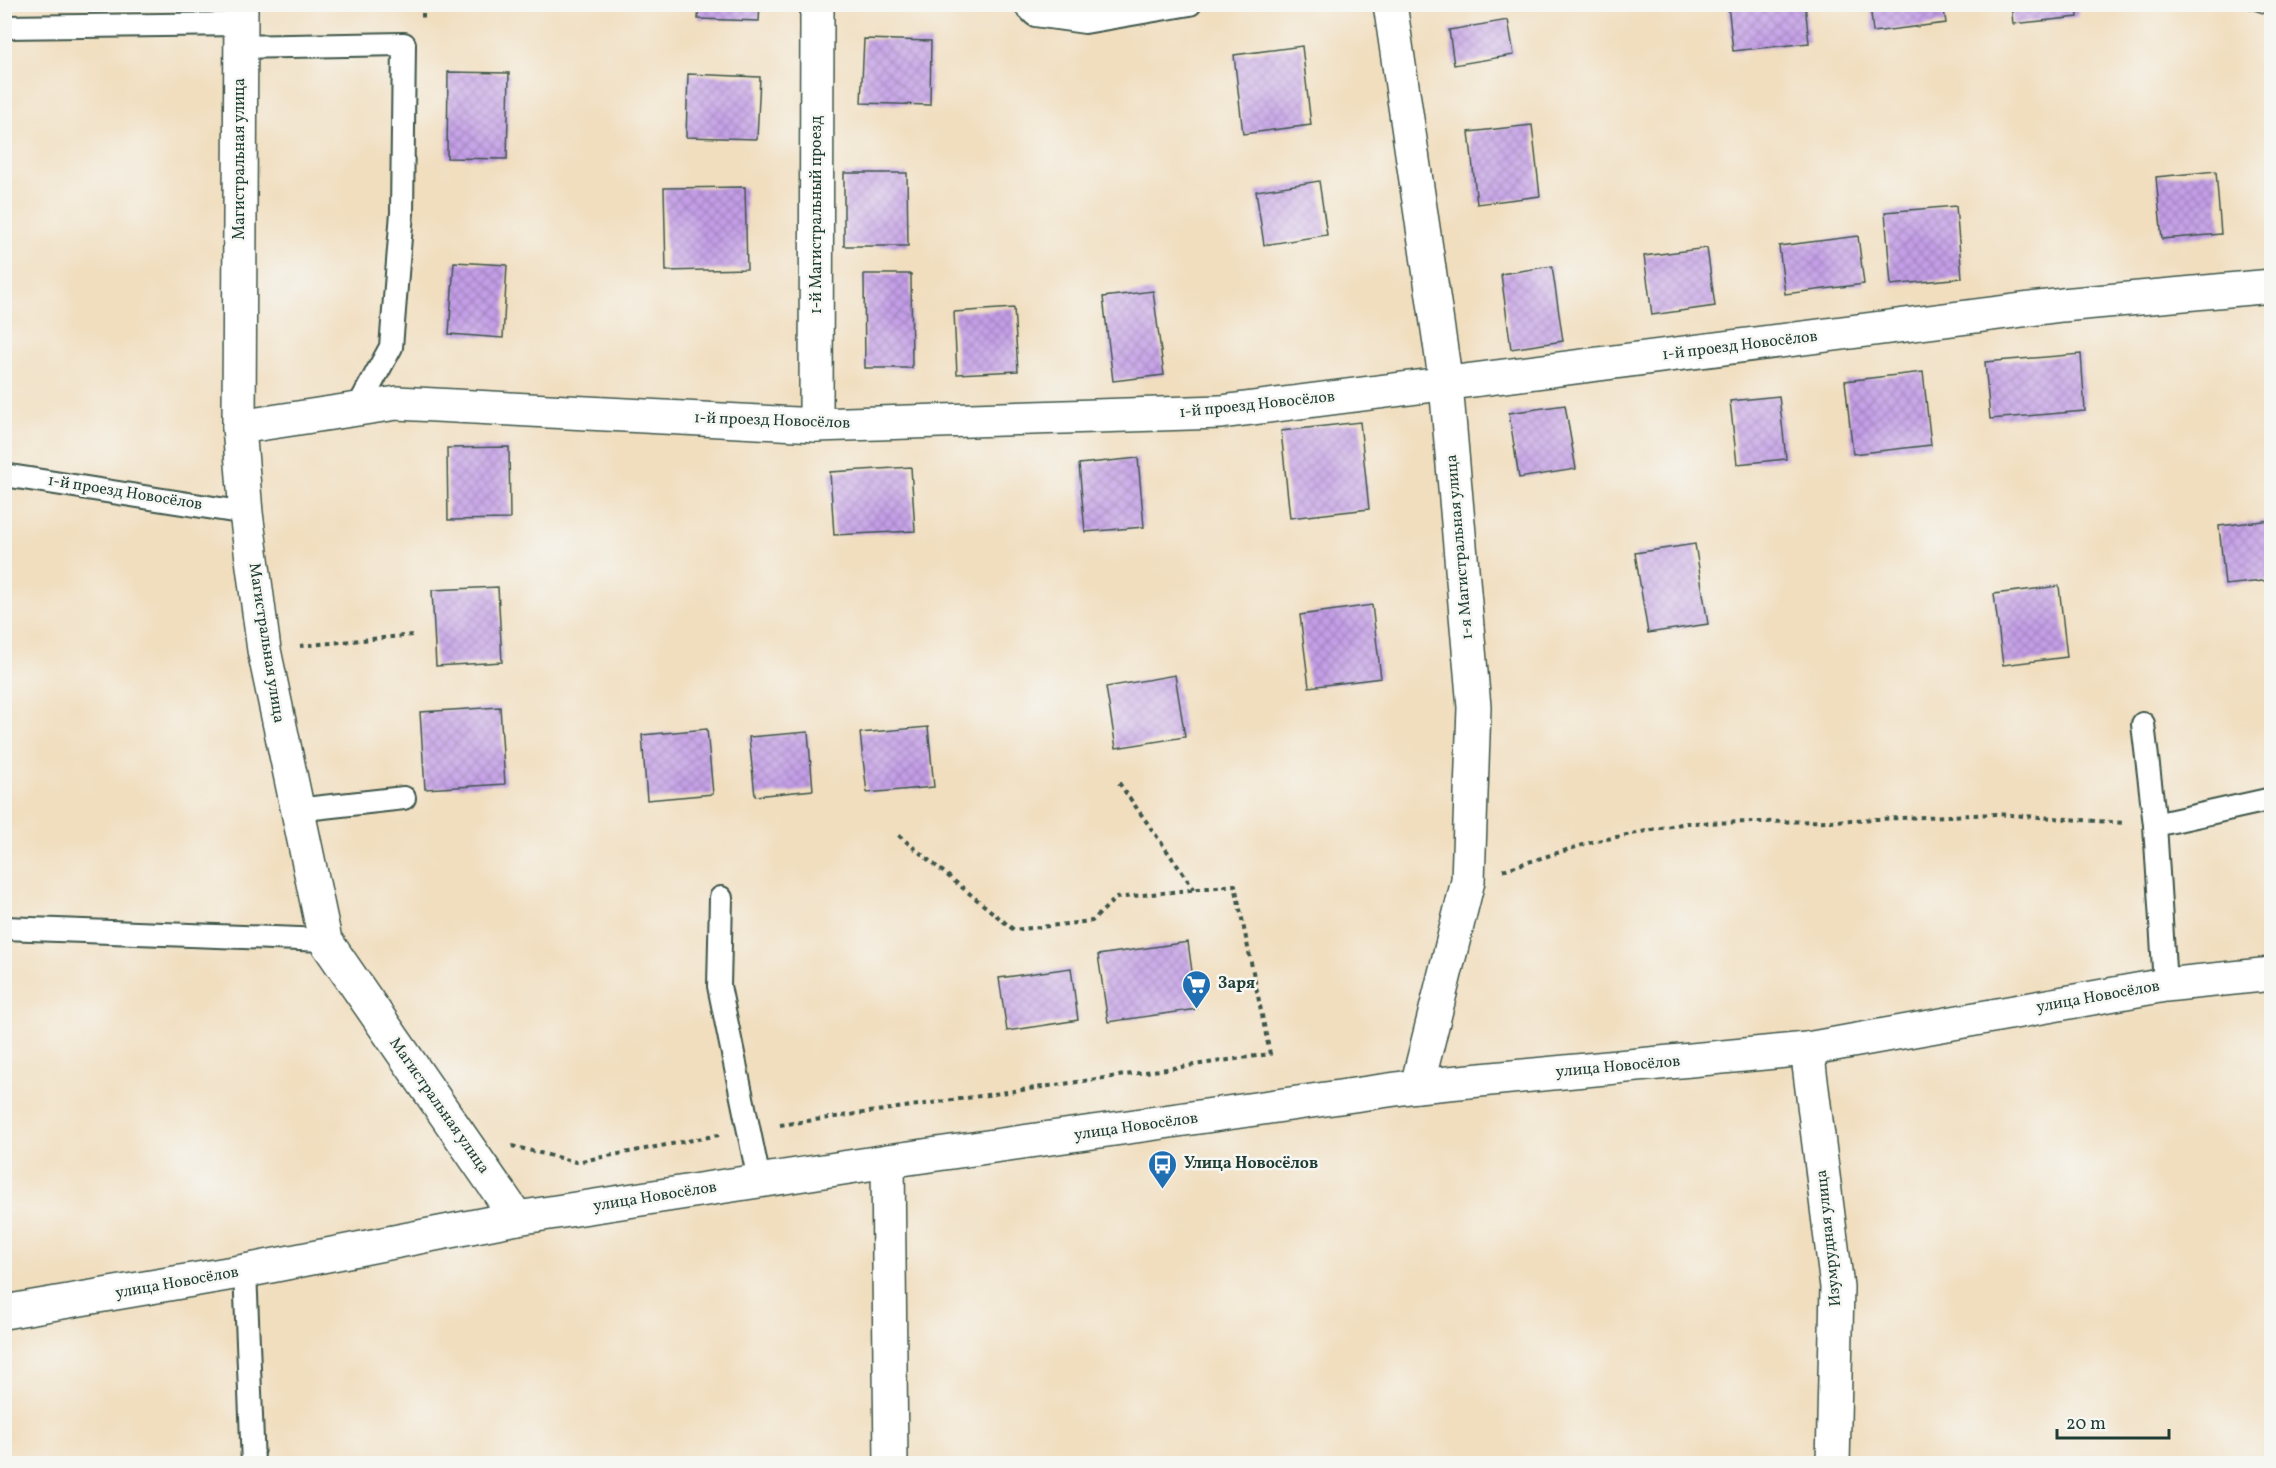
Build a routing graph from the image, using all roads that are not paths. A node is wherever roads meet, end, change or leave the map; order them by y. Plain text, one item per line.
1 (817, 4) edge
2 (1024, 4) edge
3 (1190, 4) edge
4 (1390, 4) edge
5 (241, 25) edge
6 (4, 27) edge
7 (2271, 286) edge
8 (1446, 384) junction
9 (356, 411) junction
10 (816, 425) junction
11 (239, 427) junction
12 (4, 475) edge
13 (246, 513) junction
14 (2143, 724) dead end
15 (404, 798) dead end
16 (2271, 799) edge
17 (296, 810) junction
18 (2155, 825) junction
19 (722, 898) dead end
20 (4, 928) edge
21 (325, 940) junction
22 (2271, 974) edge
23 (2165, 985) junction
24 (1807, 1049) junction
25 (1417, 1086) junction
26 (888, 1161) junction
27 (759, 1180) junction
28 (517, 1218) junction
29 (245, 1271) junction
30 (4, 1312) edge
31 (253, 1464) edge
32 (891, 1464) edge
33 (1833, 1464) edge

1 - 10 street, 1-й Магистральный проезд
2 - 3 lane
4 - 8 street, 1-я Магистральная улица
5 - 6 lane
5 - 9 lane
5 - 11 street, Магистральная улица
7 - 8 street, 1-й проезд Новосёлов
8 - 10 street, 1-й проезд Новосёлов
8 - 25 street, 1-я Магистральная улица
9 - 10 street, 1-й проезд Новосёлов
9 - 11 street, 1-й проезд Новосёлов
11 - 13 street, Магистральная улица
12 - 13 lane, 1-й проезд Новосёлов
13 - 17 street, Магистральная улица
14 - 18 lane
15 - 17 lane
16 - 18 lane
17 - 21 street, Магистральная улица
18 - 23 lane
19 - 27 lane
20 - 21 lane
21 - 28 street, Магистральная улица
22 - 23 street, улица Новосёлов
23 - 24 street, улица Новосёлов
24 - 25 street, улица Новосёлов
24 - 33 street, Изумрудная улица
25 - 26 street, улица Новосёлов
26 - 27 street, улица Новосёлов
26 - 32 street
27 - 28 street, улица Новосёлов
28 - 29 street, улица Новосёлов
29 - 30 street, улица Новосёлов
29 - 31 lane

